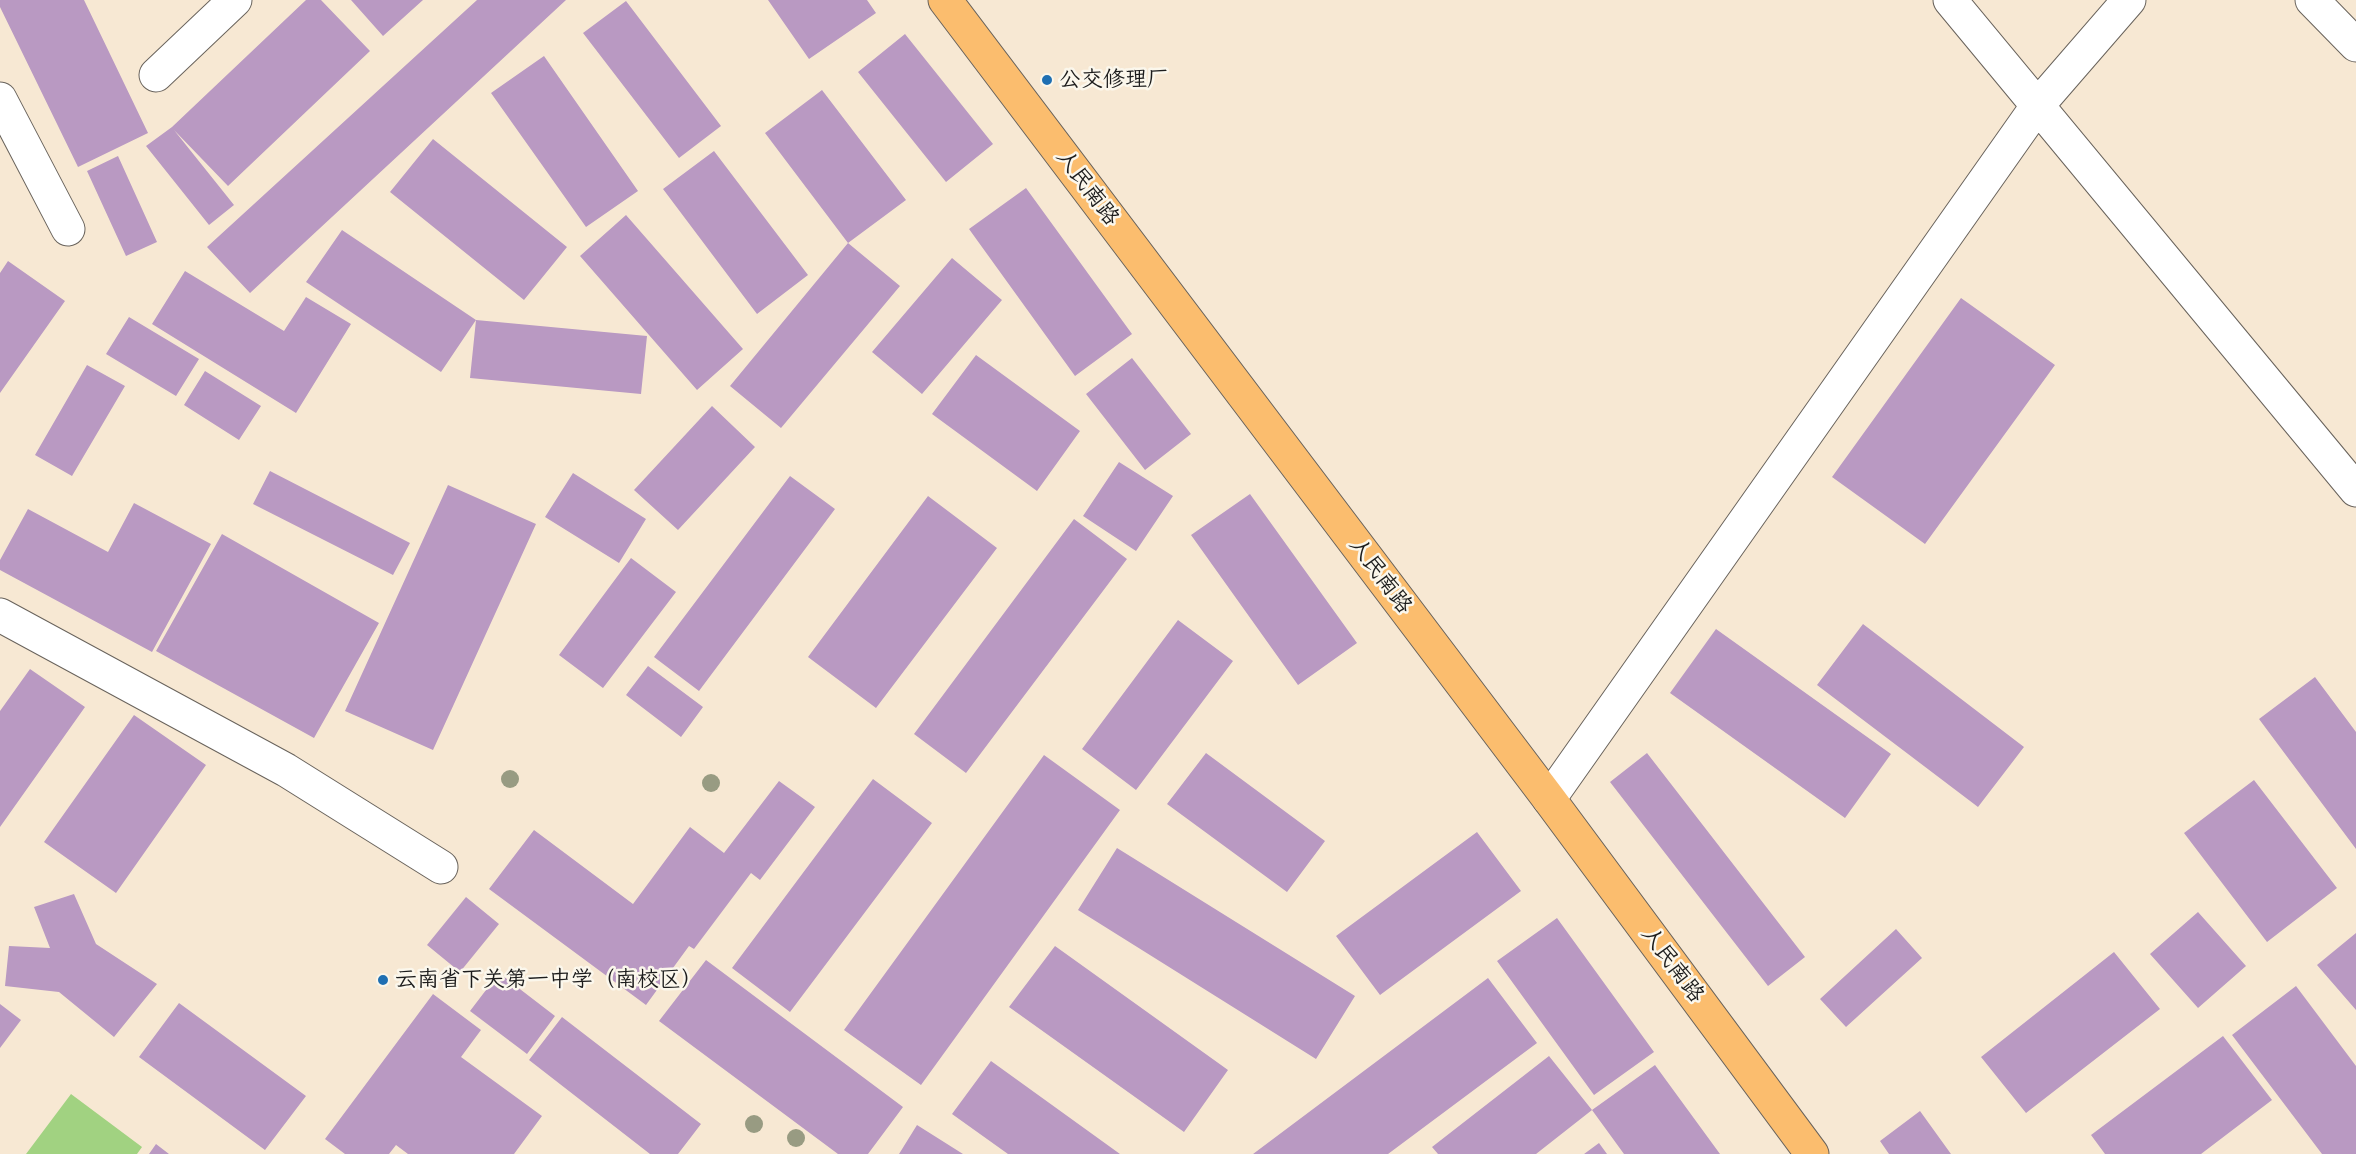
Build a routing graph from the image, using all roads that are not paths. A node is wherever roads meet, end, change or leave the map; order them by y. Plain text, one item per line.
1 (235, 0) edge
2 (945, 0) edge
3 (1950, 0) edge
4 (2129, 0) edge
5 (2312, 0) edge
6 (2356, 45) edge
7 (156, 75) dead end
8 (0, 99) edge
9 (2038, 105) junction
10 (68, 229) dead end
11 (2356, 490) edge
12 (0, 615) edge
13 (1549, 799) junction
14 (441, 867) dead end
15 (1812, 1154) edge

1 - 7 street
2 - 13 main road, 人民南路
3 - 9 street
4 - 9 street
5 - 6 street
8 - 10 street
9 - 11 street
9 - 13 street
12 - 14 street
13 - 15 main road, 人民南路

